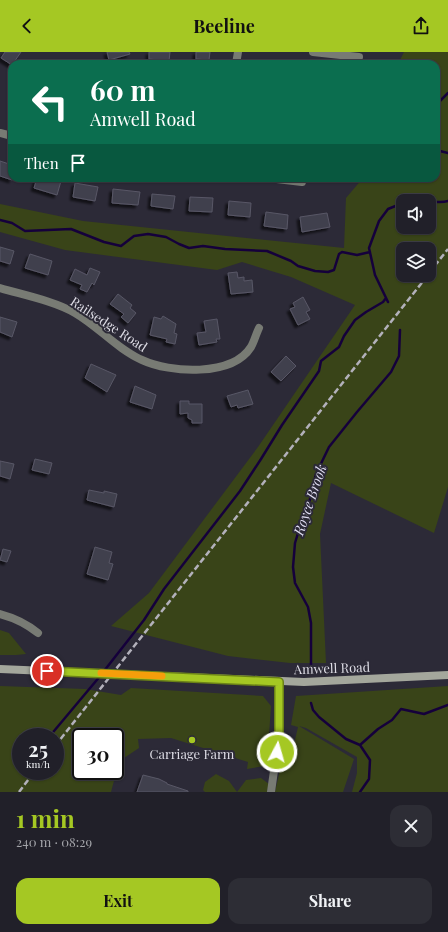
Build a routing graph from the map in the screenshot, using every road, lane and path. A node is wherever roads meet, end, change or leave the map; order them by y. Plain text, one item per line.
1 (313, 52) edge
2 (359, 57) dead end
3 (0, 288) edge
4 (259, 328) dead end
5 (0, 614) edge
6 (38, 633) dead end
7 (0, 669) edge
8 (448, 675) edge
9 (279, 682) junction
10 (271, 792) edge

1 - 2 street
3 - 4 street, Railsedge Road
5 - 6 street
7 - 9 main road, Amwell Road
8 - 9 main road, Amwell Road
9 - 10 street

